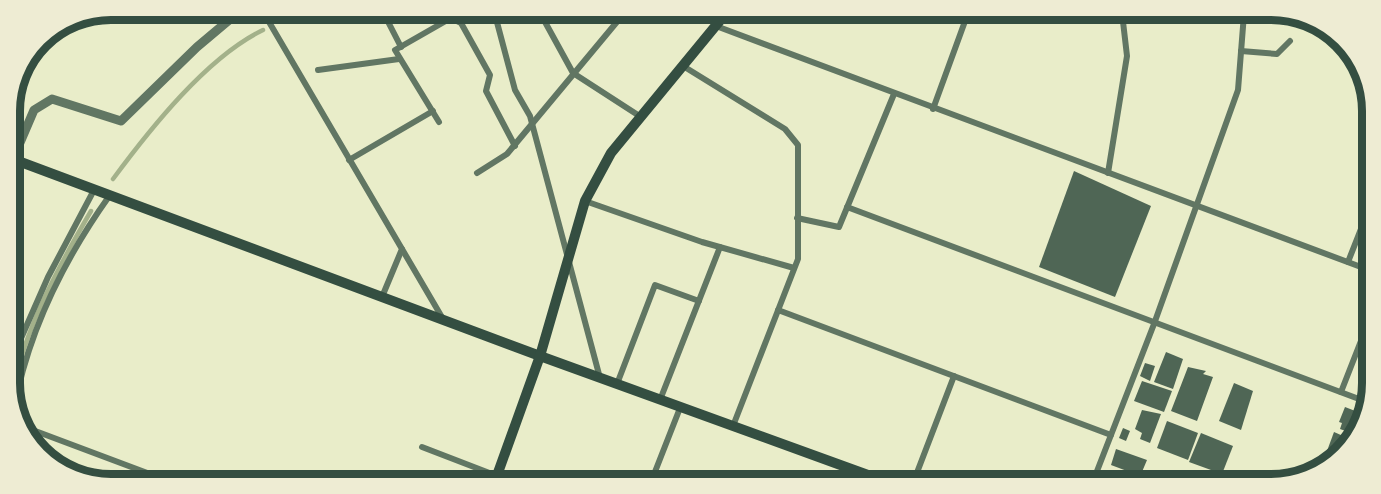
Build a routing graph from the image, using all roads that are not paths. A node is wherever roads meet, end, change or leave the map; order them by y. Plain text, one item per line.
1 (231, 19) edge
2 (267, 19) edge
3 (387, 19) edge
4 (449, 19) edge
5 (453, 19) edge
6 (497, 19) edge
7 (543, 19) edge
8 (619, 19) edge
9 (722, 19) edge
10 (966, 19) edge
11 (1123, 19) edge
12 (1244, 19) edge
13 (716, 26) junction
14 (1290, 42) dead end
15 (401, 47) junction
16 (1241, 51) junction
17 (399, 59) junction
18 (683, 66) junction
19 (318, 70) dead end
20 (573, 73) junction
21 (894, 94) junction
22 (933, 109) junction
23 (433, 111) junction
24 (641, 117) junction
25 (440, 122) dead end
26 (532, 126) junction
27 (20, 141) edge
28 (515, 146) junction
29 (350, 160) junction
30 (20, 162) edge
31 (477, 173) dead end
32 (1108, 173) junction
33 (94, 189) junction
34 (110, 195) junction
35 (585, 201) junction
36 (1196, 205) junction
37 (847, 207) junction
38 (797, 218) junction
39 (1362, 226) edge
40 (720, 247) junction
41 (402, 249) junction
42 (567, 258) junction
43 (1348, 262) junction
44 (1362, 267) edge
45 (794, 268) junction
46 (382, 297) junction
47 (699, 301) junction
48 (778, 310) junction
49 (444, 320) junction
50 (1154, 324) junction
51 (1362, 338) edge
52 (20, 341) edge
53 (540, 356) junction
54 (954, 376) junction
55 (600, 378) junction
56 (20, 382) edge
57 (617, 384) junction
58 (1341, 392) junction
59 (1360, 399) edge
60 (660, 400) junction
61 (680, 408) junction
62 (733, 426) junction
63 (33, 430) edge
64 (1111, 435) junction
65 (422, 447) dead end
66 (150, 474) edge
67 (484, 474) edge
68 (498, 474) edge
69 (654, 474) edge
70 (865, 474) edge
71 (916, 474) edge
72 (1096, 474) edge

1 - 27 street
2 - 29 street
3 - 15 street
4 - 15 street
5 - 28 street
6 - 26 street
7 - 20 street
8 - 20 street
9 - 13 main road
10 - 22 street
11 - 32 street
12 - 16 street
13 - 18 main road
13 - 21 street
14 - 16 street
15 - 17 street
16 - 36 street
17 - 19 street
17 - 23 street
18 - 24 main road
18 - 38 street
20 - 24 street
20 - 26 street
21 - 22 street
21 - 37 street
22 - 32 street
23 - 25 street
23 - 29 street
24 - 35 main road
26 - 28 street
26 - 42 street
28 - 31 street
29 - 41 street
30 - 33 main road
32 - 36 street
33 - 34 main road
33 - 52 street
34 - 46 main road
34 - 56 street
35 - 40 street
35 - 42 main road
36 - 43 street
36 - 50 street
37 - 38 street
37 - 50 street
38 - 45 street
39 - 43 street
40 - 45 street
40 - 47 street
41 - 46 street
41 - 49 street
42 - 53 main road
42 - 55 street
43 - 44 street
45 - 48 street
46 - 49 main road
47 - 57 street
47 - 60 street
48 - 54 street
48 - 62 street
49 - 53 main road
50 - 58 street
50 - 64 street
51 - 58 street
53 - 55 main road
53 - 68 main road
54 - 64 street
54 - 71 street
55 - 57 main road
57 - 60 main road
58 - 59 street
60 - 61 main road
61 - 62 main road
61 - 69 street
62 - 70 main road
63 - 66 street
64 - 72 street
65 - 67 street

